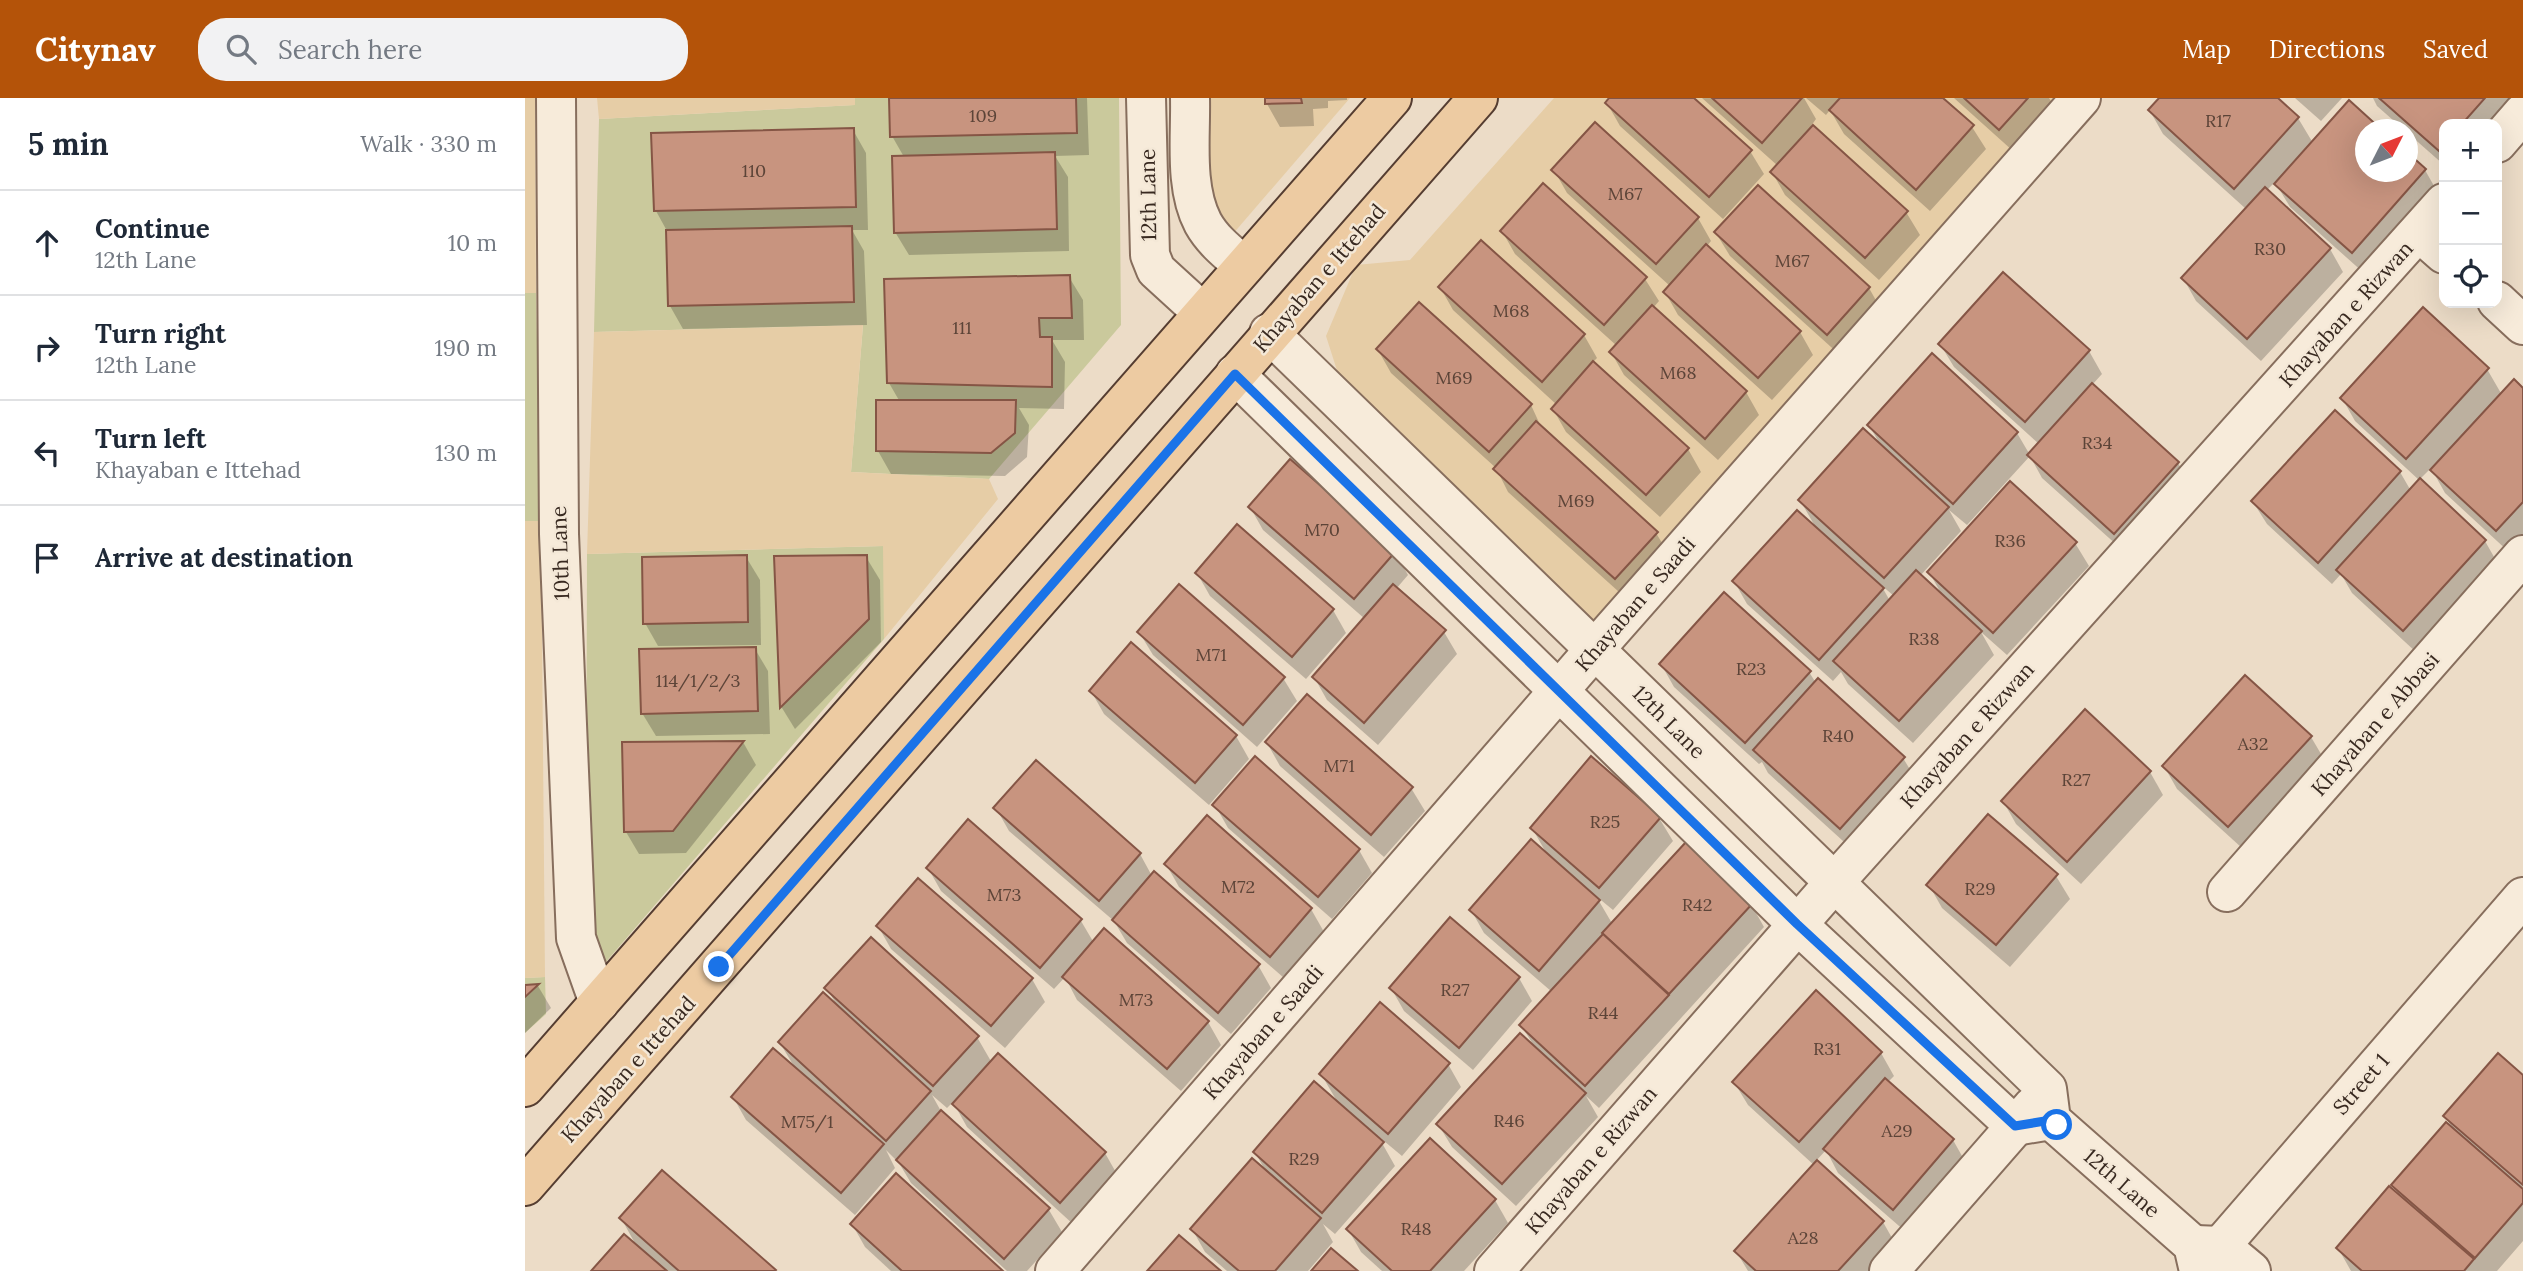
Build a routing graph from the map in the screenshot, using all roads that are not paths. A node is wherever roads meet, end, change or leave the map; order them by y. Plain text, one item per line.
1 (556, 98) edge
2 (1146, 98) edge
3 (1190, 98) edge
4 (1392, 98) edge
5 (1478, 98) edge
6 (2081, 98) edge
7 (2523, 113) edge
8 (2502, 137) edge
9 (2439, 220) edge
10 (2432, 243) edge
11 (1244, 267) junction
12 (2502, 306) edge
13 (1202, 312) junction
14 (2523, 325) edge
15 (1269, 333) junction
16 (1235, 374) junction
17 (2523, 555) edge
18 (1595, 649) junction
19 (1560, 690) junction
20 (1833, 884) junction
21 (2227, 892) dead end
22 (2523, 897) edge
23 (1797, 924) junction
24 (599, 1003) junction
25 (525, 1087) edge
26 (2043, 1115) junction
27 (525, 1186) edge
28 (2200, 1257) edge
29 (1055, 1271) edge
30 (1494, 1271) edge
31 (1889, 1271) edge
32 (2251, 1271) edge

1 - 24 street, 10th Lane
2 - 13 street, 12th Lane
3 - 11 street, 12th Lane
4 - 11 main road
5 - 15 main road, Khayaban e Ittehad
6 - 18 street, Khayaban e Saadi
7 - 8 street
9 - 10 street, Khayaban e Rizwan
10 - 20 street, Khayaban e Rizwan
11 - 13 main road
12 - 14 street
13 - 24 main road
15 - 16 main road, Khayaban e Ittehad
15 - 18 street, 12th Lane
16 - 19 street, 12th Lane
16 - 27 main road, Khayaban e Ittehad
17 - 21 street, Khayaban e Abbasi
18 - 19 street, Khayaban e Saadi
18 - 20 street, 12th Lane
19 - 23 street, 12th Lane
19 - 29 street, Khayaban e Saadi
20 - 23 street, Khayaban e Rizwan
20 - 26 street, 12th Lane
22 - 28 street, Street 1
23 - 26 street, 12th Lane
23 - 30 street, Khayaban e Rizwan
24 - 25 main road
26 - 28 street, 12th Lane
26 - 31 street
28 - 32 street, 12th Lane

